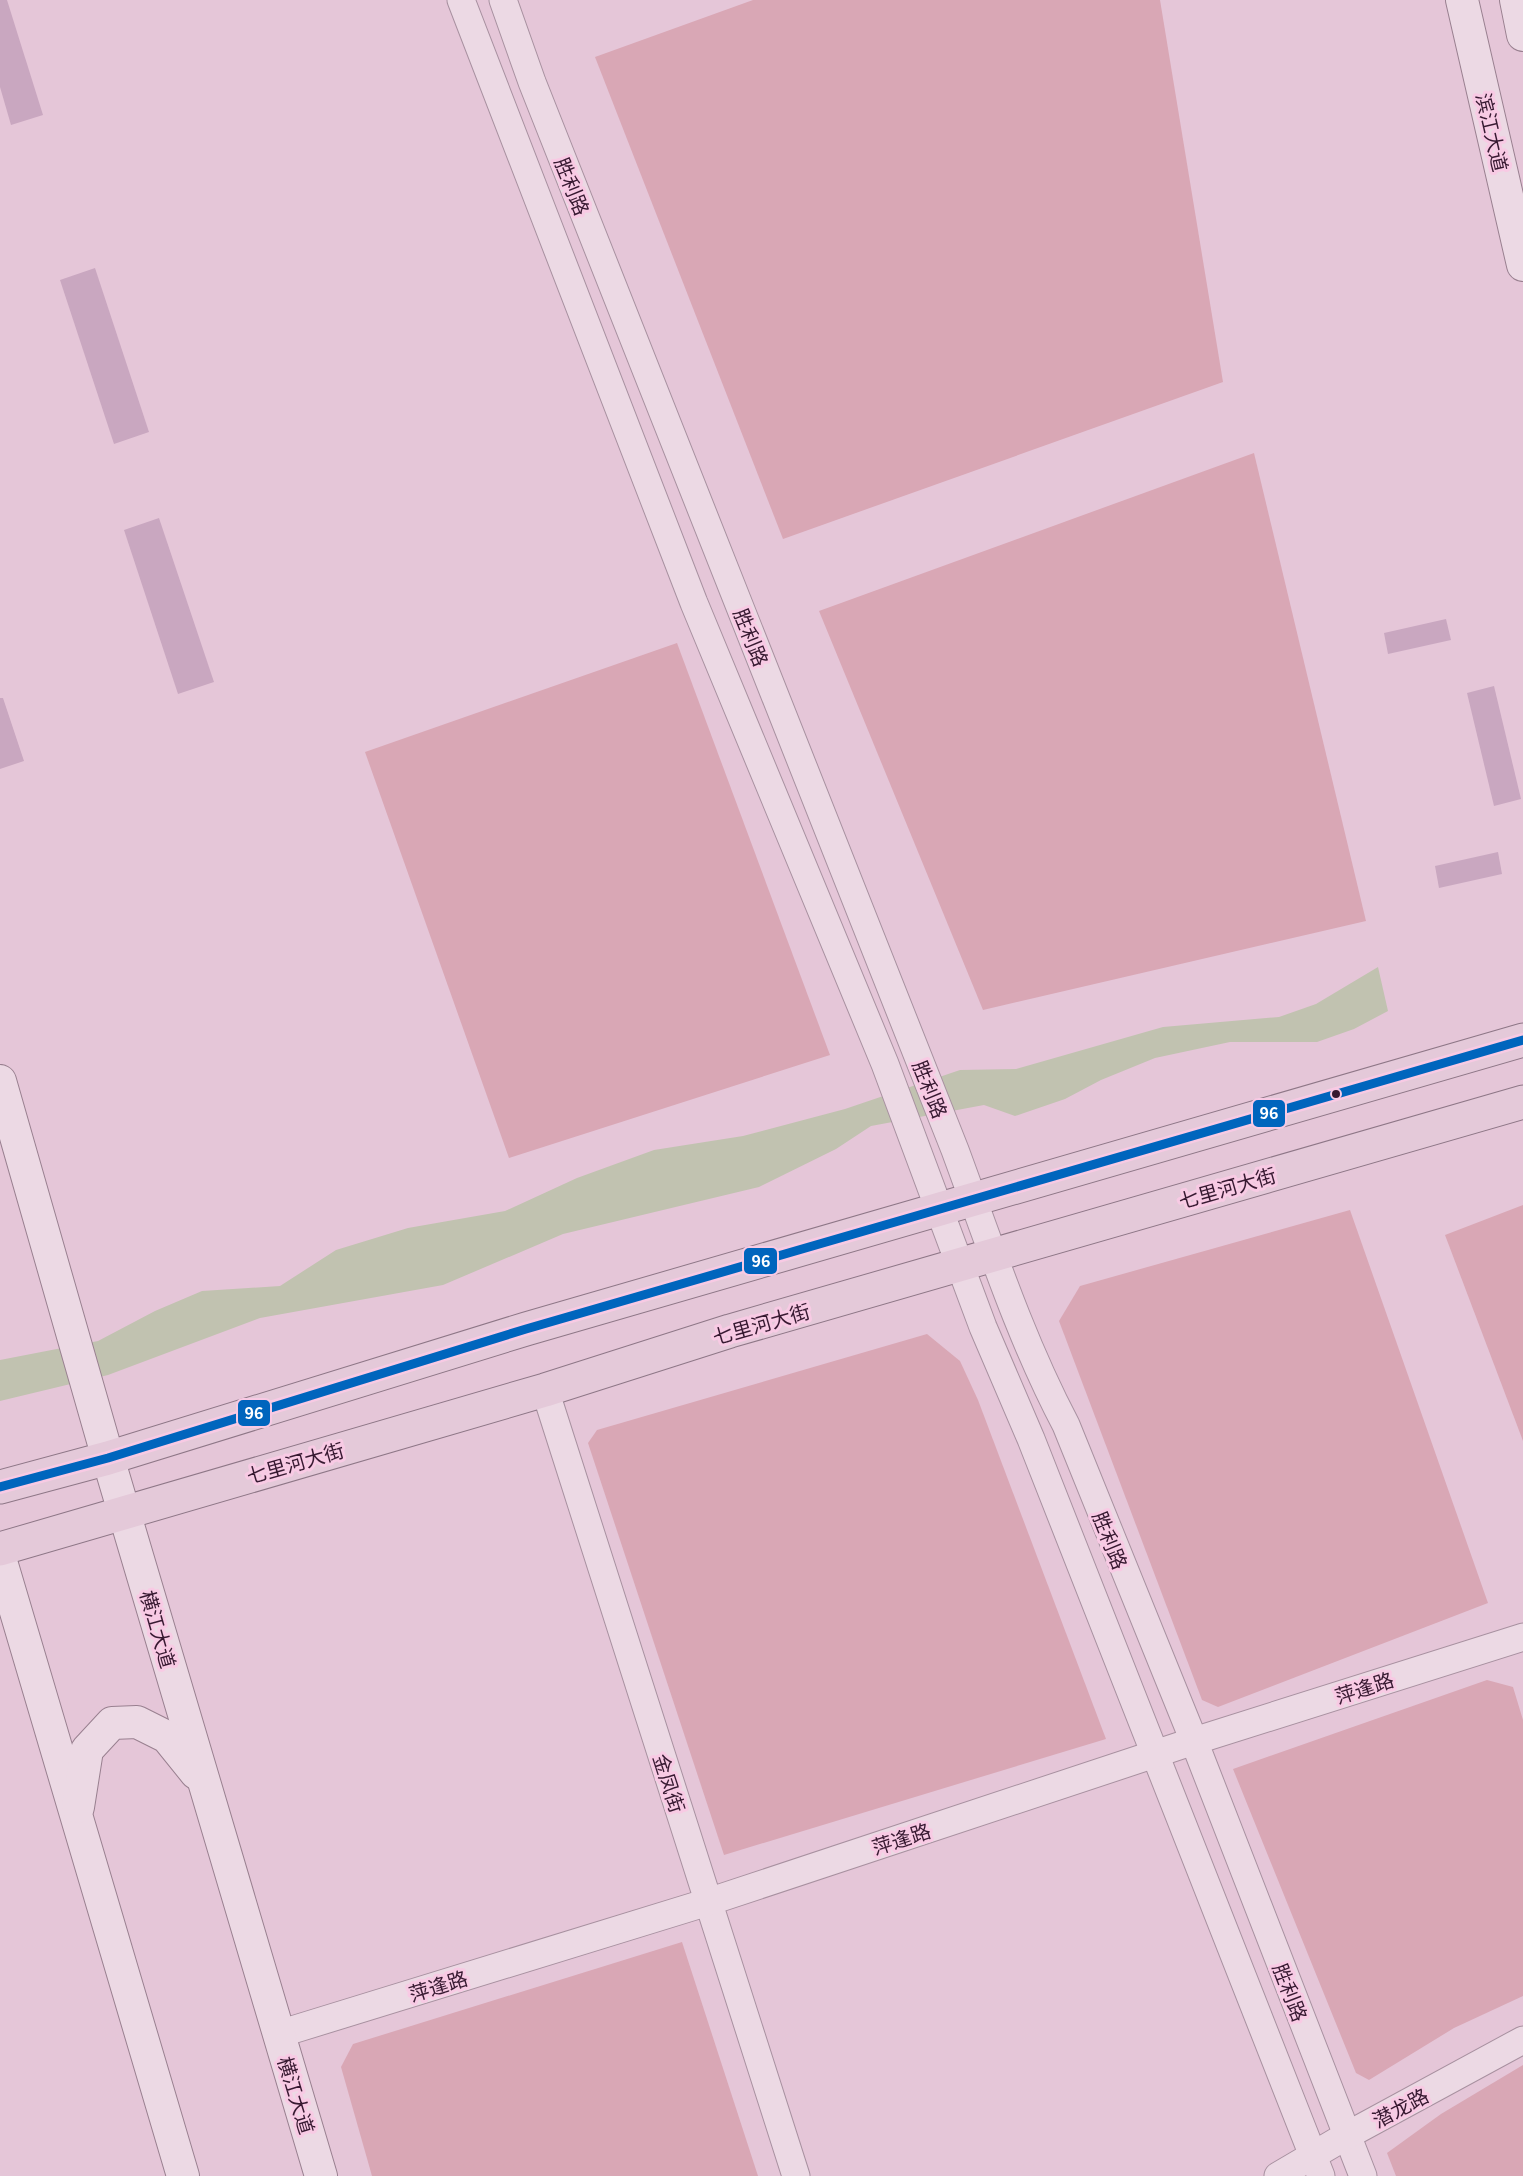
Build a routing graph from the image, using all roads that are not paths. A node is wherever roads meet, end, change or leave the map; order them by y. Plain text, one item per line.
1 (460, 0) edge
2 (503, 0) edge
3 (1462, 0) edge
4 (1516, 0) edge
5 (1523, 35) edge
6 (1523, 265) edge
7 (1523, 1040) edge
8 (0, 1081) edge
9 (1523, 1102) edge
10 (974, 1199) junction
11 (941, 1209) junction
12 (994, 1254) junction
13 (960, 1266) junction
14 (545, 1390) junction
15 (1066, 1425) junction
16 (1031, 1439) junction
17 (108, 1458) junction
18 (0, 1487) edge
19 (124, 1511) junction
20 (0, 1549) edge
21 (0, 1558) edge
22 (1523, 1637) edge
23 (1194, 1741) junction
24 (1155, 1754) junction
25 (204, 1783) junction
26 (76, 1816) junction
27 (708, 1902) junction
28 (1280, 1965) junction
29 (1244, 1981) junction
30 (279, 2034) junction
31 (1523, 2040) edge
32 (1346, 2136) junction
33 (1317, 2166) edge
34 (183, 2176) edge
35 (321, 2176) edge
36 (796, 2176) edge
37 (1278, 2176) edge
38 (1363, 2176) edge

1 - 11 street, 胜利路
2 - 10 street, 胜利路
3 - 6 main road, 滨江大道
4 - 5 main road
7 - 10 main road
8 - 17 main road, 横江大道
9 - 12 main road, 七里河大街
10 - 11 main road
10 - 12 street, 胜利路
11 - 13 street, 胜利路
11 - 17 main road
12 - 13 main road, 七里河大街
12 - 15 street, 胜利路
13 - 14 main road, 七里河大街
13 - 16 street, 胜利路
14 - 19 main road, 七里河大街
14 - 27 street, 金凤街
15 - 16 street
15 - 23 street, 胜利路
16 - 24 street, 胜利路
17 - 18 main road
17 - 19 main road, 横江大道
19 - 20 main road, 七里河大街
19 - 25 main road, 横江大道
21 - 26 main road
22 - 23 street, 萍逢路
23 - 24 street, 萍逢路
23 - 28 street, 胜利路
24 - 27 street, 萍逢路
24 - 29 street, 胜利路
25 - 26 main road
25 - 30 main road, 横江大道
26 - 34 main road
27 - 30 street, 萍逢路
27 - 36 street, 金凤街
28 - 29 street
28 - 32 street, 胜利路
29 - 33 street, 胜利路
30 - 35 main road, 横江大道
31 - 32 street, 潜龙路
32 - 33 street, 潜龙路
32 - 38 street, 胜利路
33 - 37 street, 潜龙路

